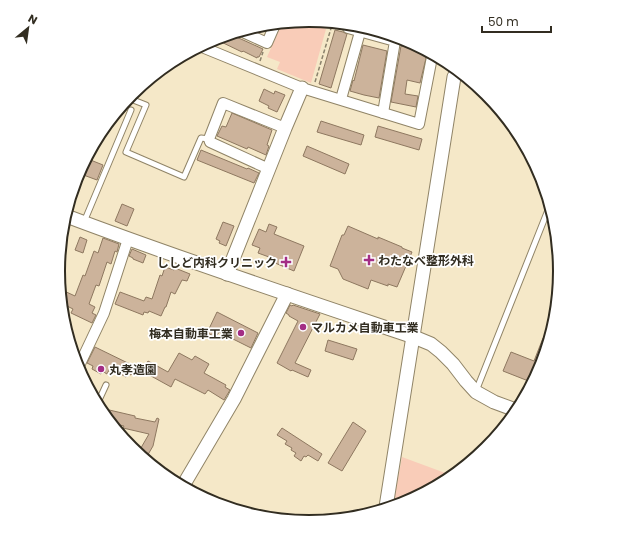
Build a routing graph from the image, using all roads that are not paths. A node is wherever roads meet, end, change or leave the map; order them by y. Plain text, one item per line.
1 (273, 30) edge
2 (360, 32) edge
3 (367, 34) edge
4 (248, 35) edge
5 (381, 38) edge
6 (395, 43) edge
7 (208, 49) edge
8 (431, 60) edge
9 (455, 75) edge
10 (308, 87) junction
11 (134, 100) edge
12 (341, 100) junction
13 (131, 110) dead end
14 (383, 113) junction
15 (285, 128) junction
16 (209, 139) junction
17 (269, 169) junction
18 (546, 214) edge
19 (71, 218) edge
20 (84, 223) junction
21 (128, 239) junction
22 (227, 274) junction
23 (287, 294) junction
24 (414, 337) junction
25 (82, 359) edge
26 (106, 385) dead end
27 (476, 392) junction
28 (100, 397) edge
29 (511, 408) edge
30 (186, 481) edge
31 (387, 502) edge

1 - 4 street
2 - 12 street
3 - 5 street
6 - 14 street
7 - 10 street
8 - 14 street
9 - 24 street
10 - 12 street
10 - 15 street
11 - 16 lane
12 - 14 street
13 - 20 lane
15 - 16 street
15 - 17 street
16 - 17 street
17 - 22 street
18 - 27 lane
19 - 20 street
20 - 21 street
21 - 22 street
21 - 25 street
22 - 23 street
23 - 24 street
23 - 30 street
24 - 27 street
24 - 31 street
26 - 28 lane
27 - 29 street

